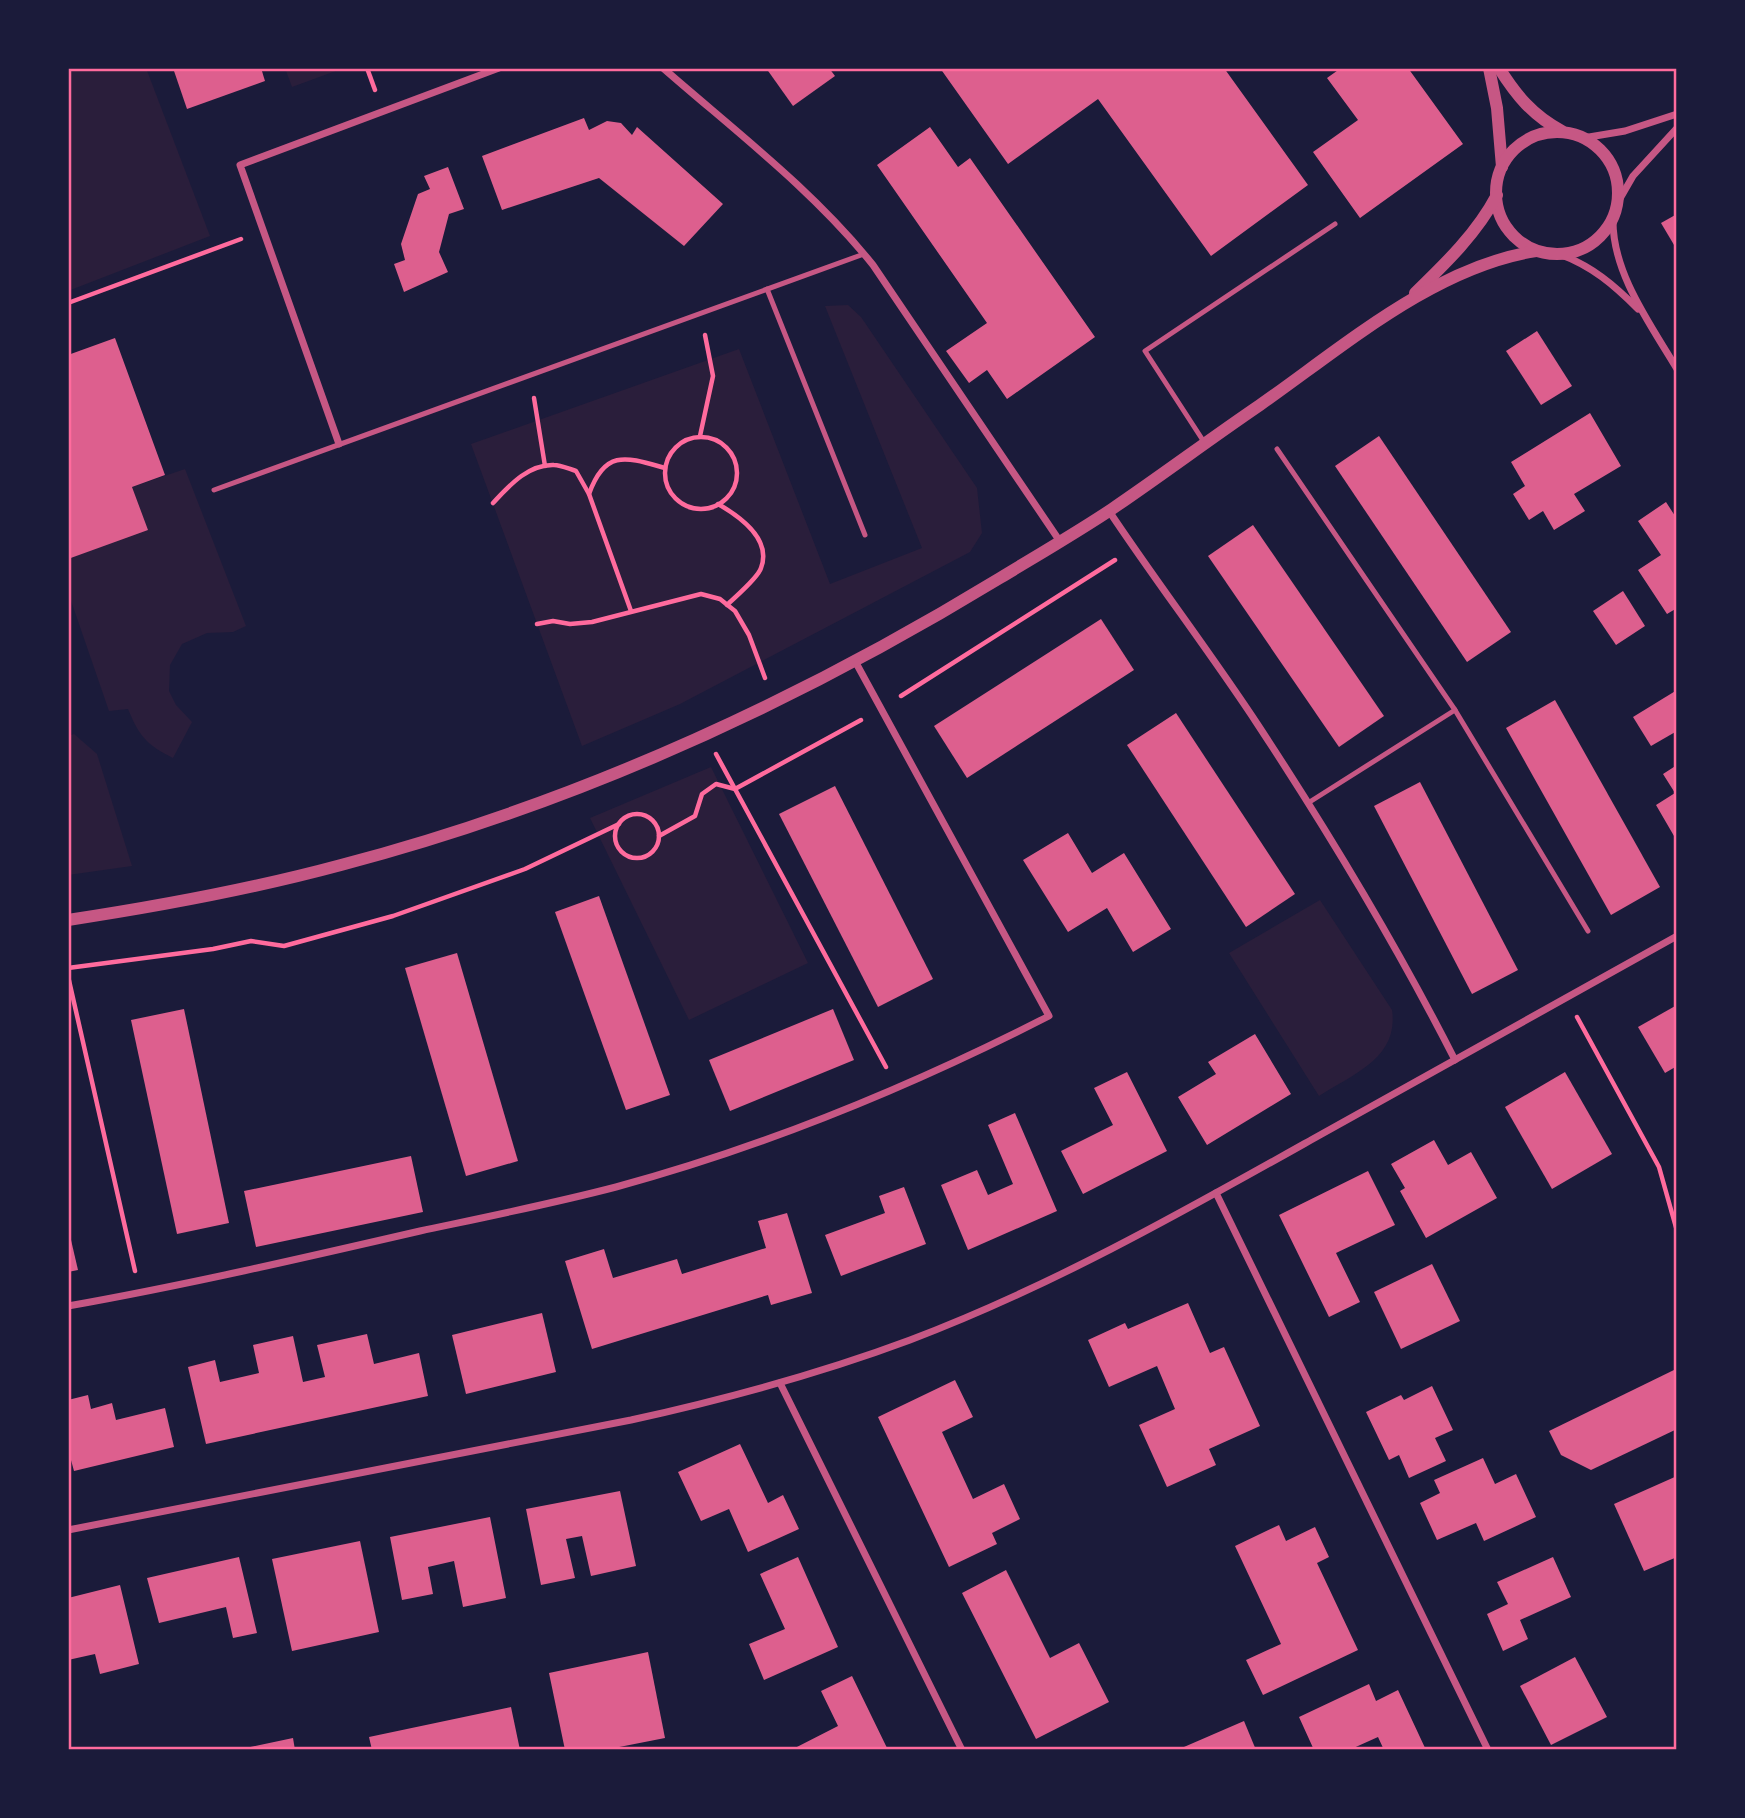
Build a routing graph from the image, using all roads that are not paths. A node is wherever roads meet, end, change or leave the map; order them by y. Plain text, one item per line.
1 (499, 68) edge
2 (663, 68) edge
3 (1489, 68) edge
4 (1499, 68) edge
5 (1677, 114) edge
6 (1677, 128) edge
7 (1565, 132) junction
8 (1583, 138) junction
9 (1502, 167) junction
10 (1497, 195) junction
11 (1618, 202) junction
12 (1613, 219) junction
13 (1335, 224) dead end
14 (1536, 251) junction
15 (864, 254) junction
16 (1559, 254) junction
17 (767, 289) junction
18 (1399, 307) junction
19 (1644, 314) junction
20 (1677, 369) edge
21 (1205, 443) junction
22 (339, 444) junction
23 (1277, 449) dead end
24 (214, 490) dead end
25 (1109, 511) junction
26 (865, 535) dead end
27 (1059, 540) junction
28 (855, 661) junction
29 (1455, 710) junction
30 (1308, 803) junction
31 (68, 920) edge
32 (1588, 931) dead end
33 (1677, 936) edge
34 (1455, 1060) junction
35 (1216, 1193) junction
36 (68, 1306) edge
37 (780, 1383) junction
38 (68, 1530) edge
39 (962, 1750) edge
40 (1488, 1750) edge

1 - 22 street
2 - 15 street
3 - 9 street
4 - 7 street
5 - 8 street
6 - 11 street
7 - 8 street
7 - 9 street
8 - 11 street
9 - 10 street
10 - 14 street
10 - 18 street
11 - 12 street
12 - 16 street
12 - 19 street
13 - 21 lane
14 - 16 street
14 - 18 street
15 - 17 lane
15 - 27 street
16 - 19 street
17 - 22 lane
17 - 26 lane
18 - 21 street
19 - 20 street
21 - 25 street
22 - 24 lane
23 - 29 lane
25 - 27 street
25 - 30 street
27 - 28 street
28 - 31 street
28 - 36 street
29 - 30 lane
29 - 32 lane
30 - 34 street
33 - 34 street
34 - 35 street
35 - 37 street
35 - 40 street
37 - 38 street
37 - 39 street

